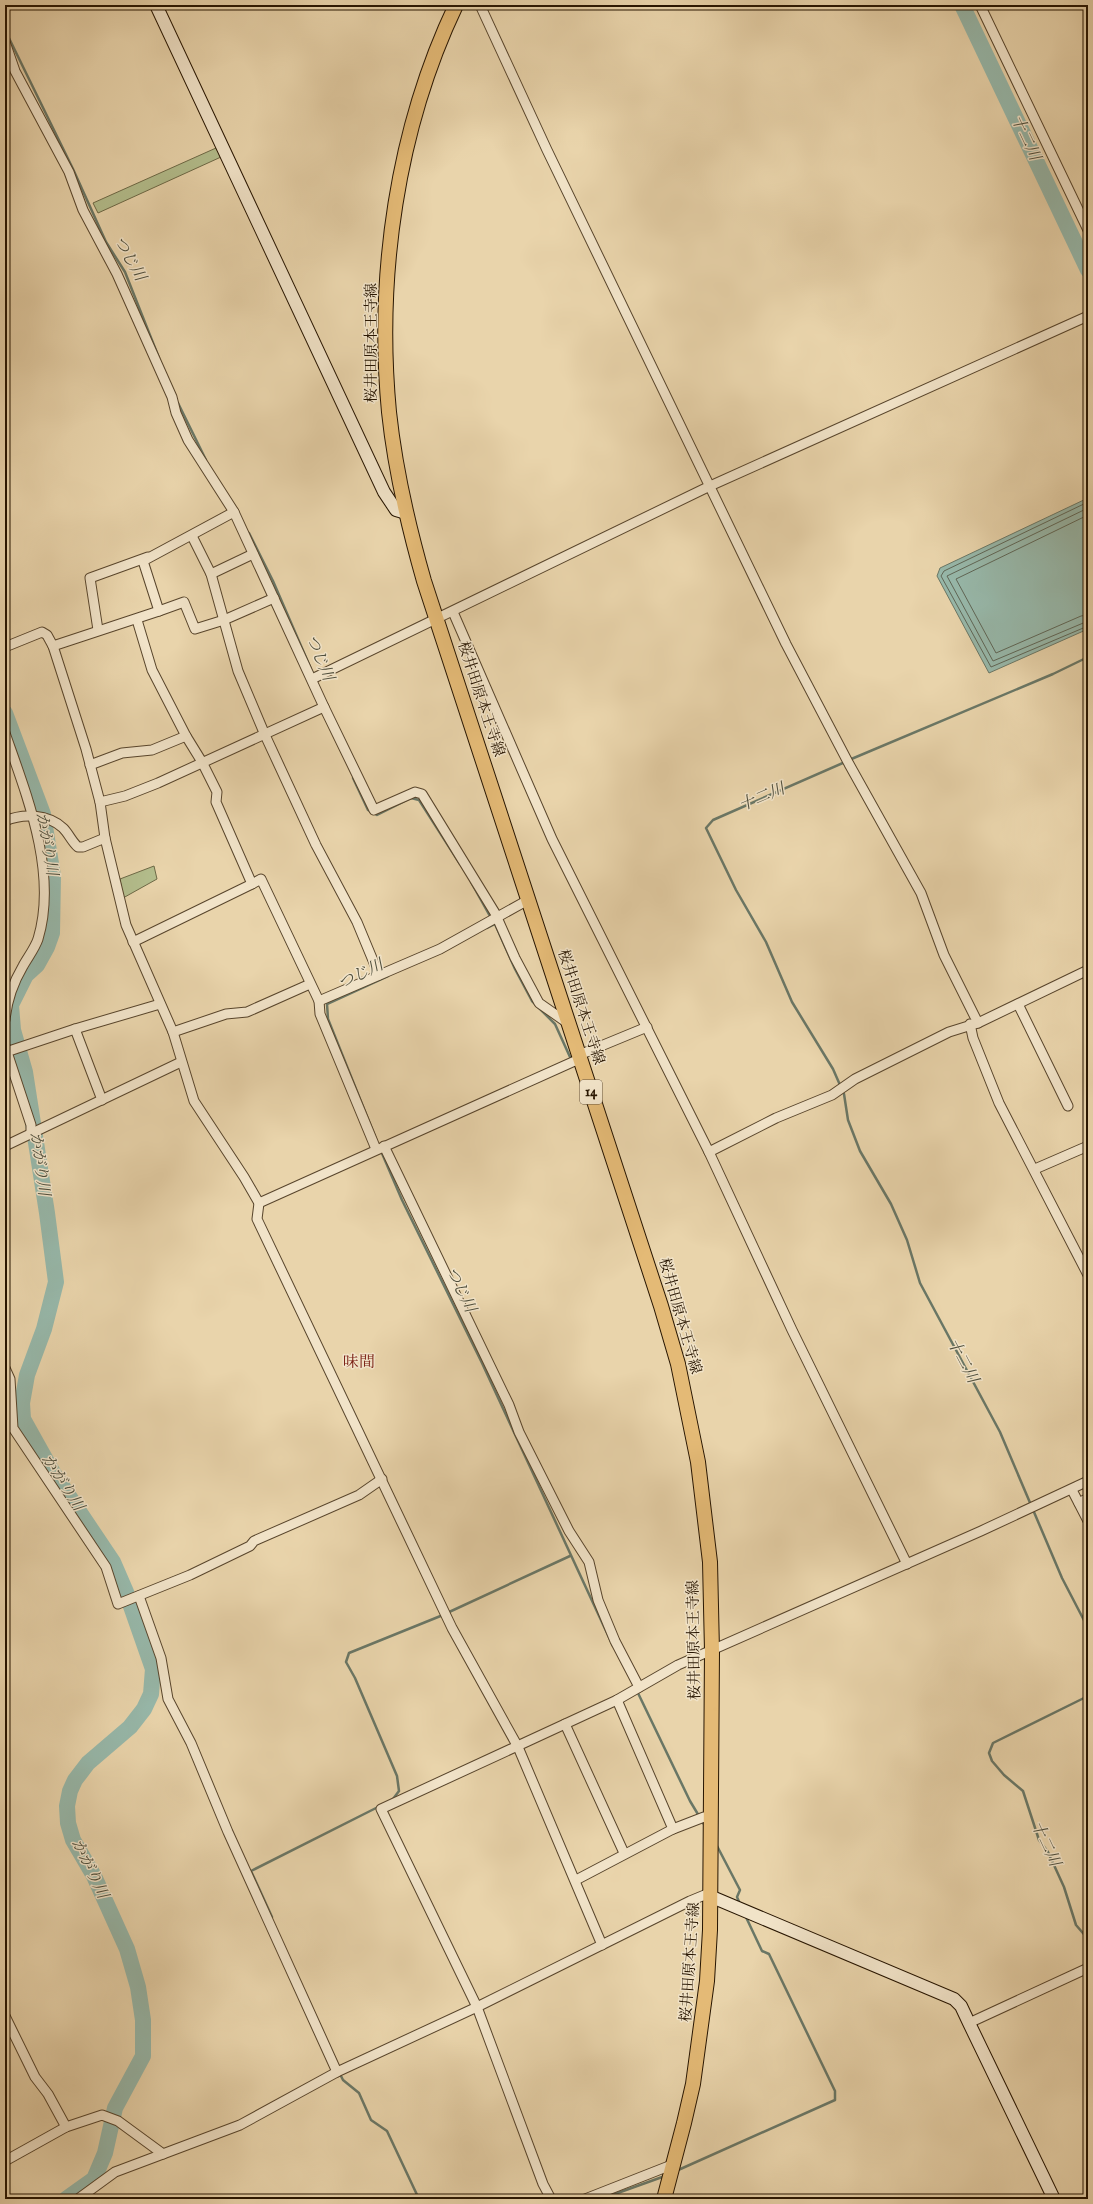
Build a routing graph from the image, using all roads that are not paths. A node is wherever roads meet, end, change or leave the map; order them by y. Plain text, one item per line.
1 (156, 5) edge
2 (456, 5) edge
3 (480, 5) edge
4 (980, 5) edge
5 (5, 42) edge
6 (1088, 230) edge
7 (1088, 316) edge
8 (710, 486) junction
9 (234, 512) junction
10 (406, 513) junction
11 (192, 536) junction
12 (253, 554) junction
13 (149, 556) junction
14 (211, 574) junction
15 (274, 598) junction
16 (159, 611) junction
17 (453, 612) junction
18 (437, 619) junction
19 (137, 620) junction
20 (224, 620) junction
21 (98, 630) junction
22 (53, 646) junction
23 (5, 647) edge
24 (312, 679) junction
25 (324, 707) junction
26 (5, 733) edge
27 (265, 735) junction
28 (186, 736) junction
29 (202, 762) junction
30 (90, 765) junction
31 (100, 802) junction
32 (31, 815) junction
33 (5, 821) edge
34 (105, 838) junction
35 (252, 884) junction
36 (528, 900) junction
37 (497, 917) junction
38 (133, 942) junction
39 (1088, 970) edge
40 (379, 975) junction
41 (310, 984) junction
42 (319, 1001) junction
43 (160, 1004) junction
44 (1018, 1004) junction
45 (5, 1020) edge
46 (569, 1024) junction
47 (974, 1024) junction
48 (647, 1027) junction
49 (75, 1029) junction
50 (173, 1032) junction
51 (5, 1049) edge
52 (580, 1057) junction
53 (181, 1062) junction
54 (102, 1100) junction
55 (1068, 1106) dead end
56 (31, 1134) junction
57 (5, 1146) edge
58 (1088, 1146) edge
59 (380, 1148) junction
60 (709, 1152) junction
61 (1035, 1169) junction
62 (258, 1203) junction
63 (1088, 1275) edge
64 (5, 1368) edge
65 (382, 1479) junction
66 (1088, 1481) edge
67 (1072, 1490) junction
68 (1088, 1498) edge
69 (1079, 1502) junction
70 (1088, 1521) edge
71 (907, 1564) junction
72 (139, 1596) junction
73 (712, 1651) junction
74 (639, 1687) junction
75 (617, 1700) junction
76 (565, 1724) junction
77 (518, 1747) junction
78 (704, 1818) junction
79 (673, 1829) junction
80 (624, 1853) junction
81 (576, 1880) junction
82 (712, 1896) junction
83 (602, 1945) junction
84 (1088, 1968) edge
85 (477, 2007) junction
86 (5, 2016) edge
87 (969, 2023) junction
88 (337, 2072) junction
89 (66, 2127) junction
90 (163, 2154) junction
91 (5, 2160) edge
92 (674, 2164) junction
93 (78, 2199) edge
94 (551, 2199) edge
95 (585, 2199) edge
96 (664, 2199) edge
97 (1054, 2199) edge

1 - 10 street
2 - 10 main road, 桜井田原本王寺線 / 14
3 - 8 street
4 - 6 street
5 - 9 street
7 - 8 street
8 - 17 street
8 - 47 street
9 - 11 street
9 - 12 street
10 - 18 main road, 桜井田原本王寺線 / 14
11 - 13 street
11 - 14 street
12 - 14 street
12 - 15 street
13 - 16 street
13 - 21 street
14 - 20 street
15 - 20 street
15 - 24 street
16 - 19 street
16 - 20 street
17 - 18 street
17 - 48 street
18 - 24 street
18 - 36 main road, 桜井田原本王寺線 / 14
19 - 21 street
19 - 28 street
20 - 27 street
21 - 22 street
22 - 23 street
22 - 30 street
24 - 25 street
25 - 27 street
25 - 37 street
26 - 32 street
27 - 29 street
27 - 40 street
28 - 29 street
28 - 30 street
29 - 31 street
29 - 35 street
30 - 31 street
31 - 34 street
32 - 33 street
32 - 34 street
32 - 45 street
34 - 38 street
35 - 38 street
35 - 41 street
36 - 37 street
36 - 46 main road, 桜井田原本王寺線 / 14
37 - 40 street
37 - 46 street
38 - 43 street
39 - 44 street
40 - 42 street
41 - 42 street
41 - 50 street
42 - 59 street
43 - 49 street
43 - 50 street
44 - 47 street
44 - 55 street
46 - 52 main road, 桜井田原本王寺線 / 14
47 - 60 street
47 - 61 street
48 - 52 street
48 - 60 street
49 - 51 street
49 - 54 street
50 - 53 street
51 - 56 street
52 - 59 street
52 - 73 main road, 桜井田原本王寺線 / 14
53 - 54 street
53 - 62 street
54 - 56 street
56 - 57 street
58 - 61 street
59 - 62 street
59 - 74 street
60 - 71 street
61 - 63 street
62 - 65 street
64 - 72 street
65 - 72 street
65 - 77 street
66 - 67 street
67 - 69 street
67 - 71 street
68 - 69 street
69 - 70 street
71 - 73 street
72 - 88 street
73 - 74 street
73 - 78 main road, 桜井田原本王寺線 / 14
74 - 75 street
75 - 76 street
75 - 79 street
76 - 77 street
76 - 80 street
77 - 81 street
77 - 85 street
78 - 79 street
78 - 82 main road, 桜井田原本王寺線 / 14
79 - 80 street
80 - 81 street
81 - 83 street
82 - 83 street
82 - 87 street
82 - 92 main road, 桜井田原本王寺線 / 14
83 - 85 street
84 - 87 street
85 - 88 street
85 - 94 street
86 - 89 street
87 - 97 street
88 - 90 street
89 - 90 street
89 - 91 street
90 - 93 street
92 - 95 street
92 - 96 main road, 桜井田原本王寺線 / 14

